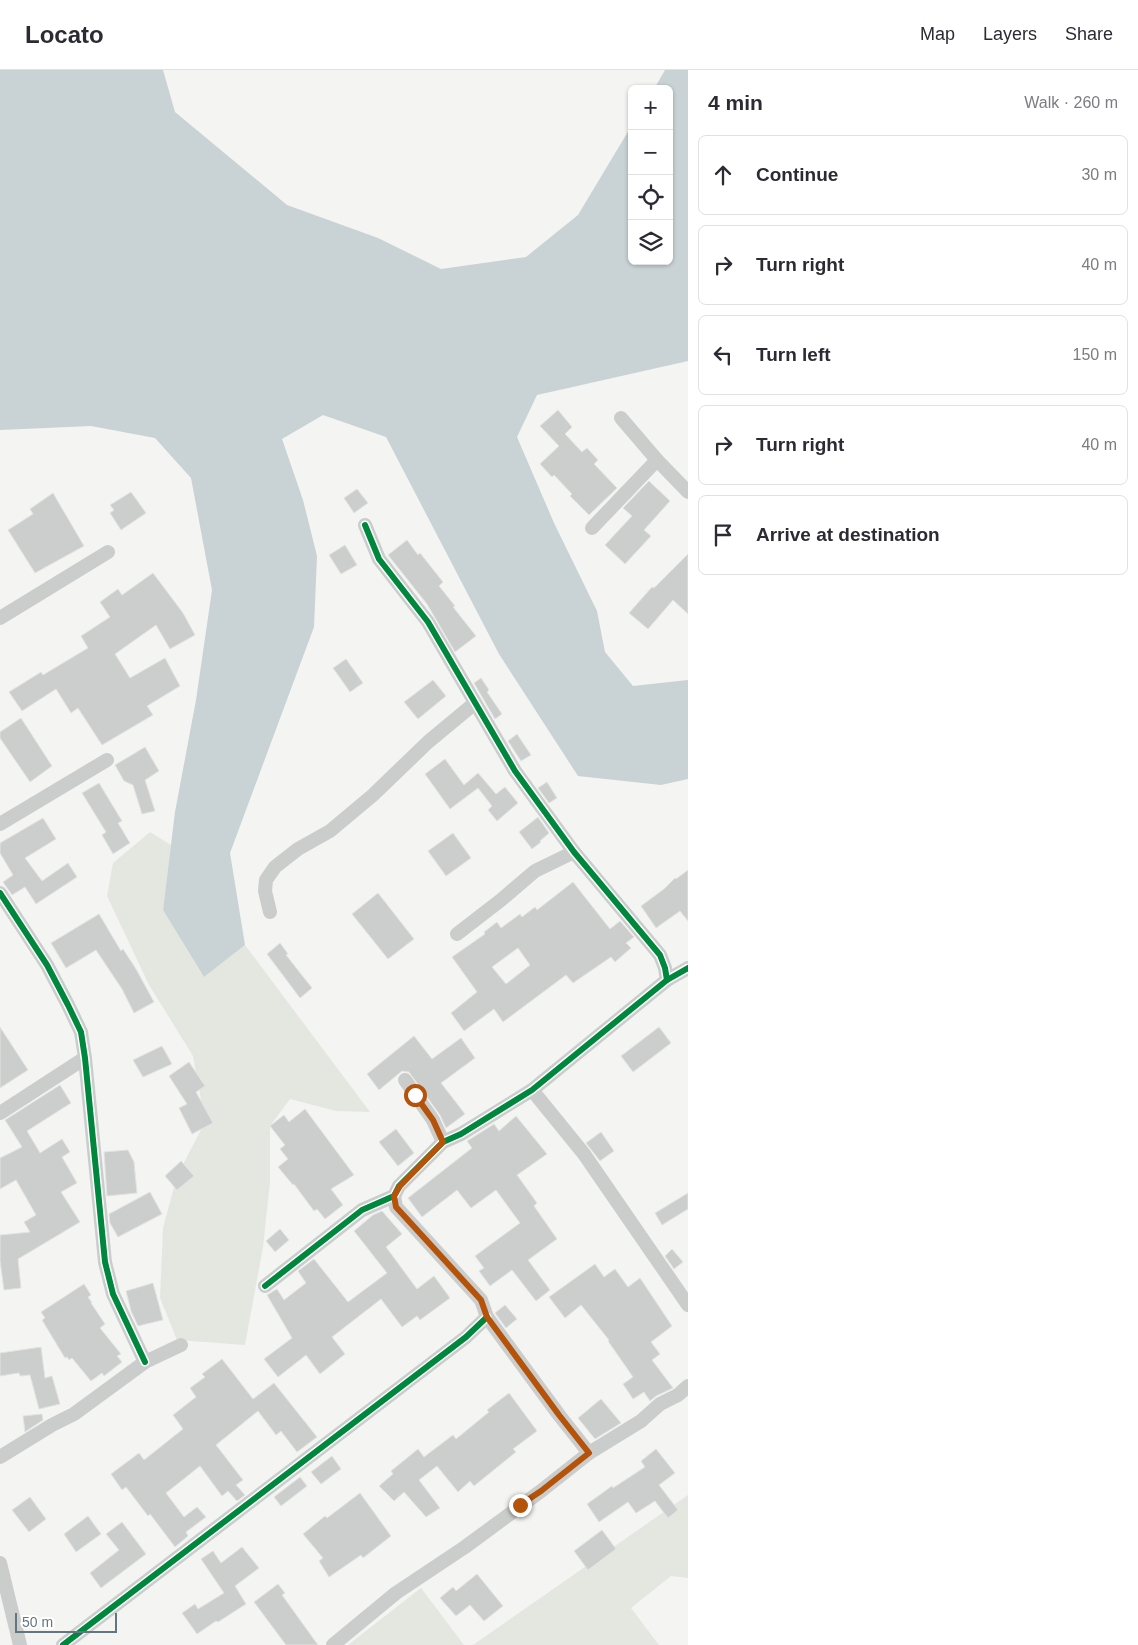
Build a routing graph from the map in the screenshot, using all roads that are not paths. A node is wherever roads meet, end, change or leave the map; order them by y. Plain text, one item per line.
1 (621, 418) dead end
2 (657, 460) junction
3 (688, 492) edge
4 (365, 525) dead end
5 (592, 528) dead end
6 (108, 552) dead end
7 (0, 618) edge
8 (475, 703) junction
9 (107, 760) dead end
10 (0, 824) edge
11 (574, 852) junction
12 (0, 893) edge
13 (270, 912) dead end
14 (457, 934) dead end
15 (688, 968) edge
16 (667, 980) junction
17 (85, 1058) junction
18 (405, 1080) dead end
19 (532, 1090) junction
20 (0, 1113) edge
21 (443, 1142) junction
22 (394, 1196) junction
23 (265, 1286) dead end
24 (688, 1305) edge
25 (487, 1317) junction
26 (181, 1346) dead end
27 (145, 1362) junction
28 (688, 1386) edge
29 (589, 1453) junction
30 (0, 1457) edge
31 (0, 1564) edge
32 (20, 1645) edge
33 (64, 1645) edge
34 (333, 1645) edge

1 - 2 street
2 - 3 street
2 - 5 street
4 - 8 street
6 - 7 street
8 - 11 street
8 - 13 street
9 - 10 street
11 - 14 street
11 - 16 street
12 - 17 street
15 - 16 street
16 - 19 street
17 - 20 street
17 - 27 street
18 - 21 street
19 - 21 street
19 - 24 street
21 - 22 street
22 - 23 street
22 - 25 street
25 - 29 street
25 - 33 street
26 - 27 street
27 - 30 street
28 - 29 street
29 - 34 street
31 - 32 street

